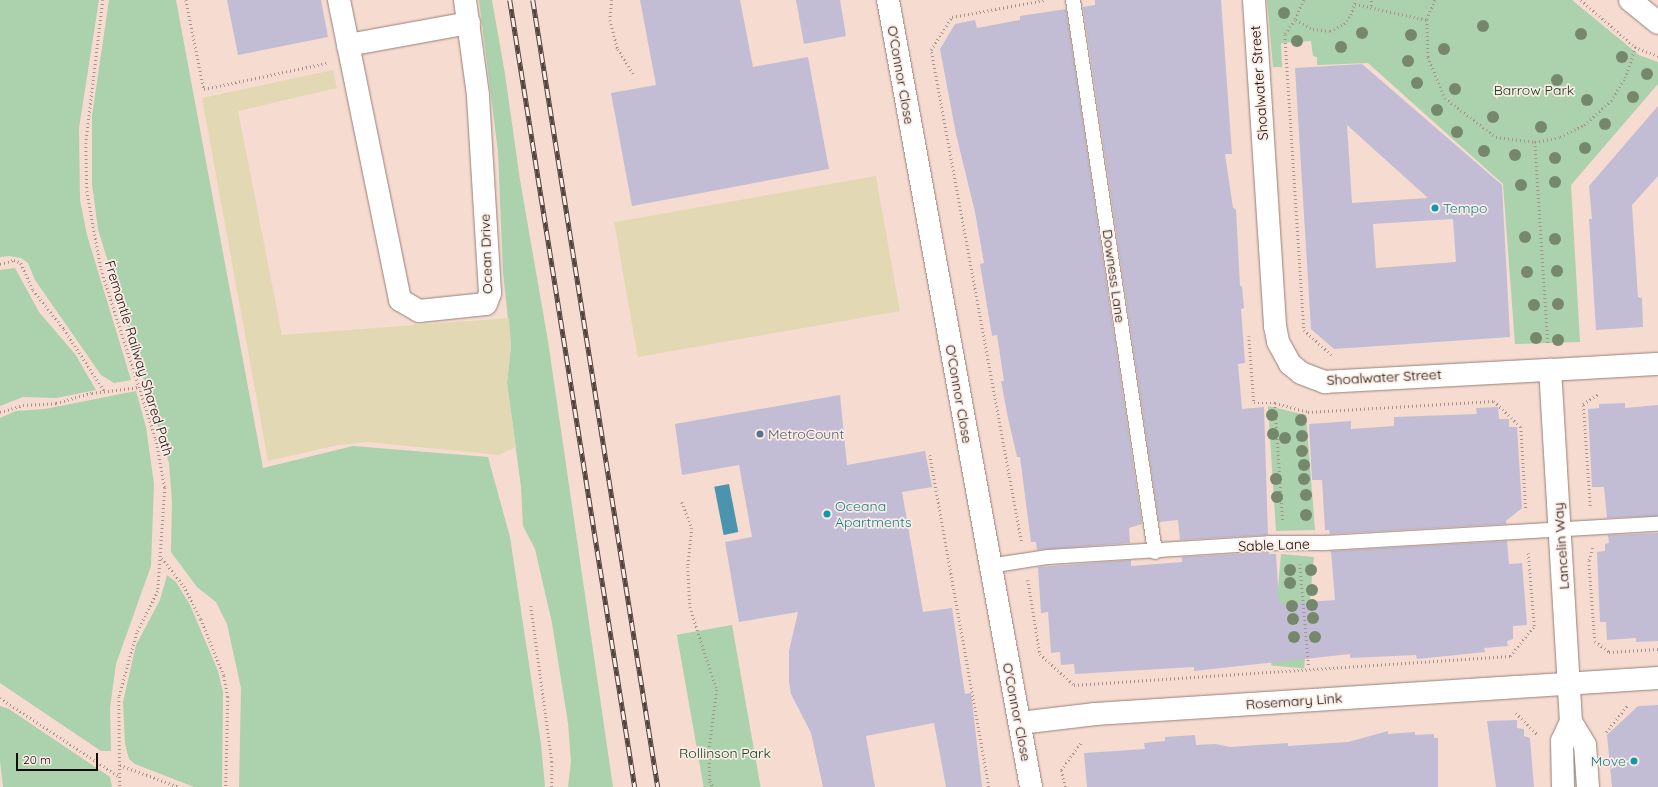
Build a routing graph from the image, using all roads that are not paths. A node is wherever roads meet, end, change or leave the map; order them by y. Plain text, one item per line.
1 (339, 0) edge
2 (466, 0) edge
3 (888, 0) edge
4 (1073, 0) edge
5 (1254, 0) edge
6 (1630, 0) edge
7 (469, 23) junction
8 (1658, 23) edge
9 (349, 51) junction
10 (1549, 360) junction
11 (1658, 364) edge
12 (1658, 524) edge
13 (1560, 530) junction
14 (1154, 552) junction
15 (989, 566) junction
16 (1658, 678) edge
17 (1569, 684) junction
18 (1572, 722) junction
19 (1020, 723) junction
20 (1032, 787) edge
21 (1564, 787) edge
22 (1588, 787) edge

1 - 9 street, Ocean Drive
2 - 7 street, Ocean Drive
3 - 15 street, O'Connor Close
4 - 14 lane, Downess Lane
5 - 10 street, Shoalwater Street
6 - 8 street
7 - 9 street
7 - 9 street, Ocean Drive
10 - 11 street, Shoalwater Street
10 - 13 street, Lancelin Way
12 - 13 lane, Sable Lane
13 - 14 lane, Sable Lane
13 - 17 street, Lancelin Way
14 - 15 lane, Sable Lane
15 - 19 street, O'Connor Close
16 - 17 street, Rosemary Link
17 - 18 street, Lancelin Way
17 - 19 street, Rosemary Link
18 - 21 street
18 - 22 street, Lancelin Way
19 - 20 street, O'Connor Close

